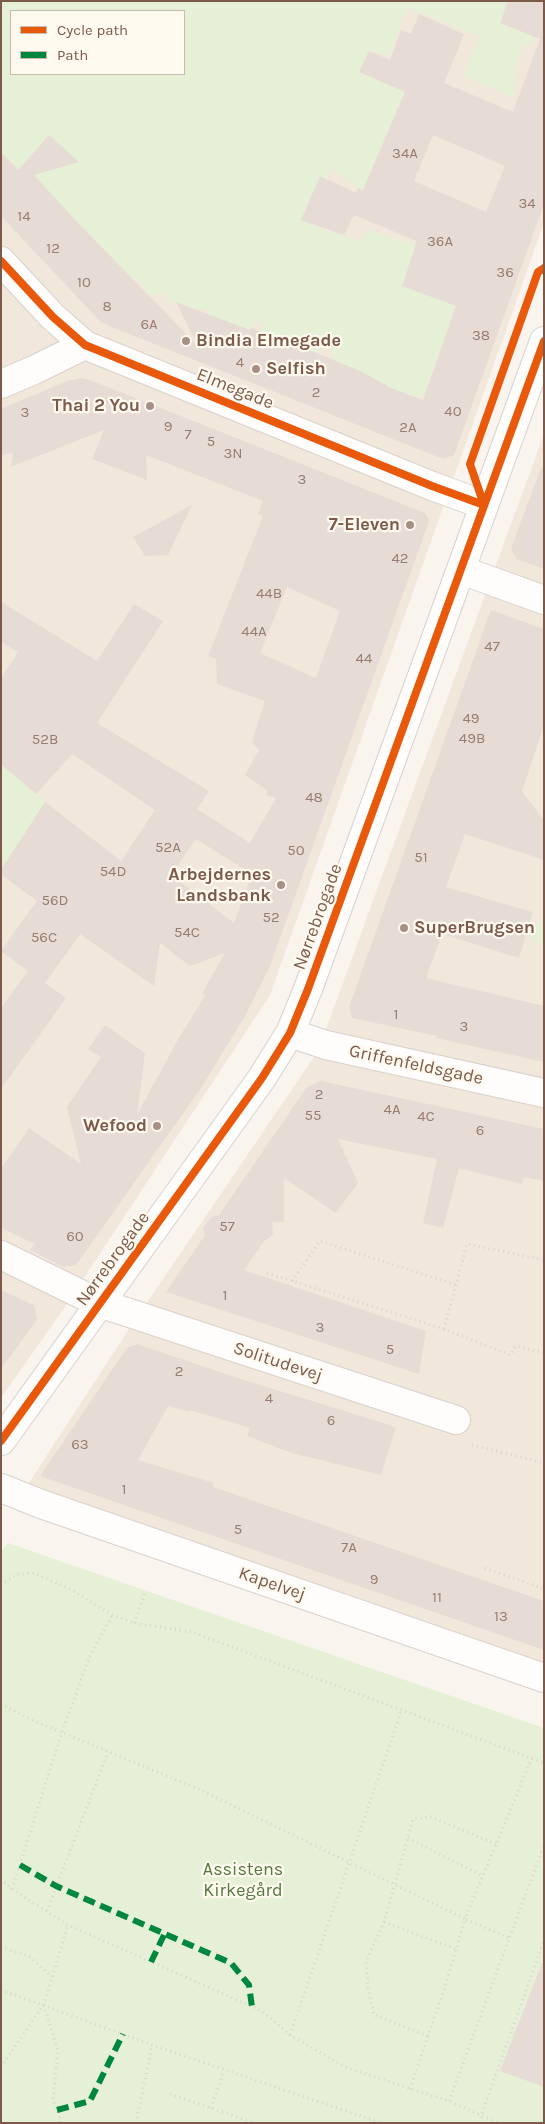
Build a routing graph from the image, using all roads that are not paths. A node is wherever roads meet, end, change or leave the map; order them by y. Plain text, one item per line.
1 (1, 262) edge
2 (544, 341) edge
3 (85, 345) junction
4 (1, 384) edge
5 (484, 505) junction
6 (460, 570) junction
7 (544, 600) edge
8 (290, 1033) junction
9 (544, 1093) edge
10 (1, 1254) edge
11 (100, 1303) junction
12 (456, 1420) road end
13 (1, 1441) edge
14 (1, 1488) edge
15 (544, 1678) edge

1 - 3 street, Elmegade
2 - 5 street, Nørrebrogade
3 - 4 street
3 - 5 street, Elmegade
5 - 6 street, Nørrebrogade
6 - 7 street
6 - 8 street, Nørrebrogade
8 - 9 street, Griffenfeldsgade
8 - 11 street, Nørrebrogade
10 - 11 street, Solitudevej
11 - 12 street, Solitudevej
11 - 13 street, Nørrebrogade
14 - 15 street, Kapelvej

